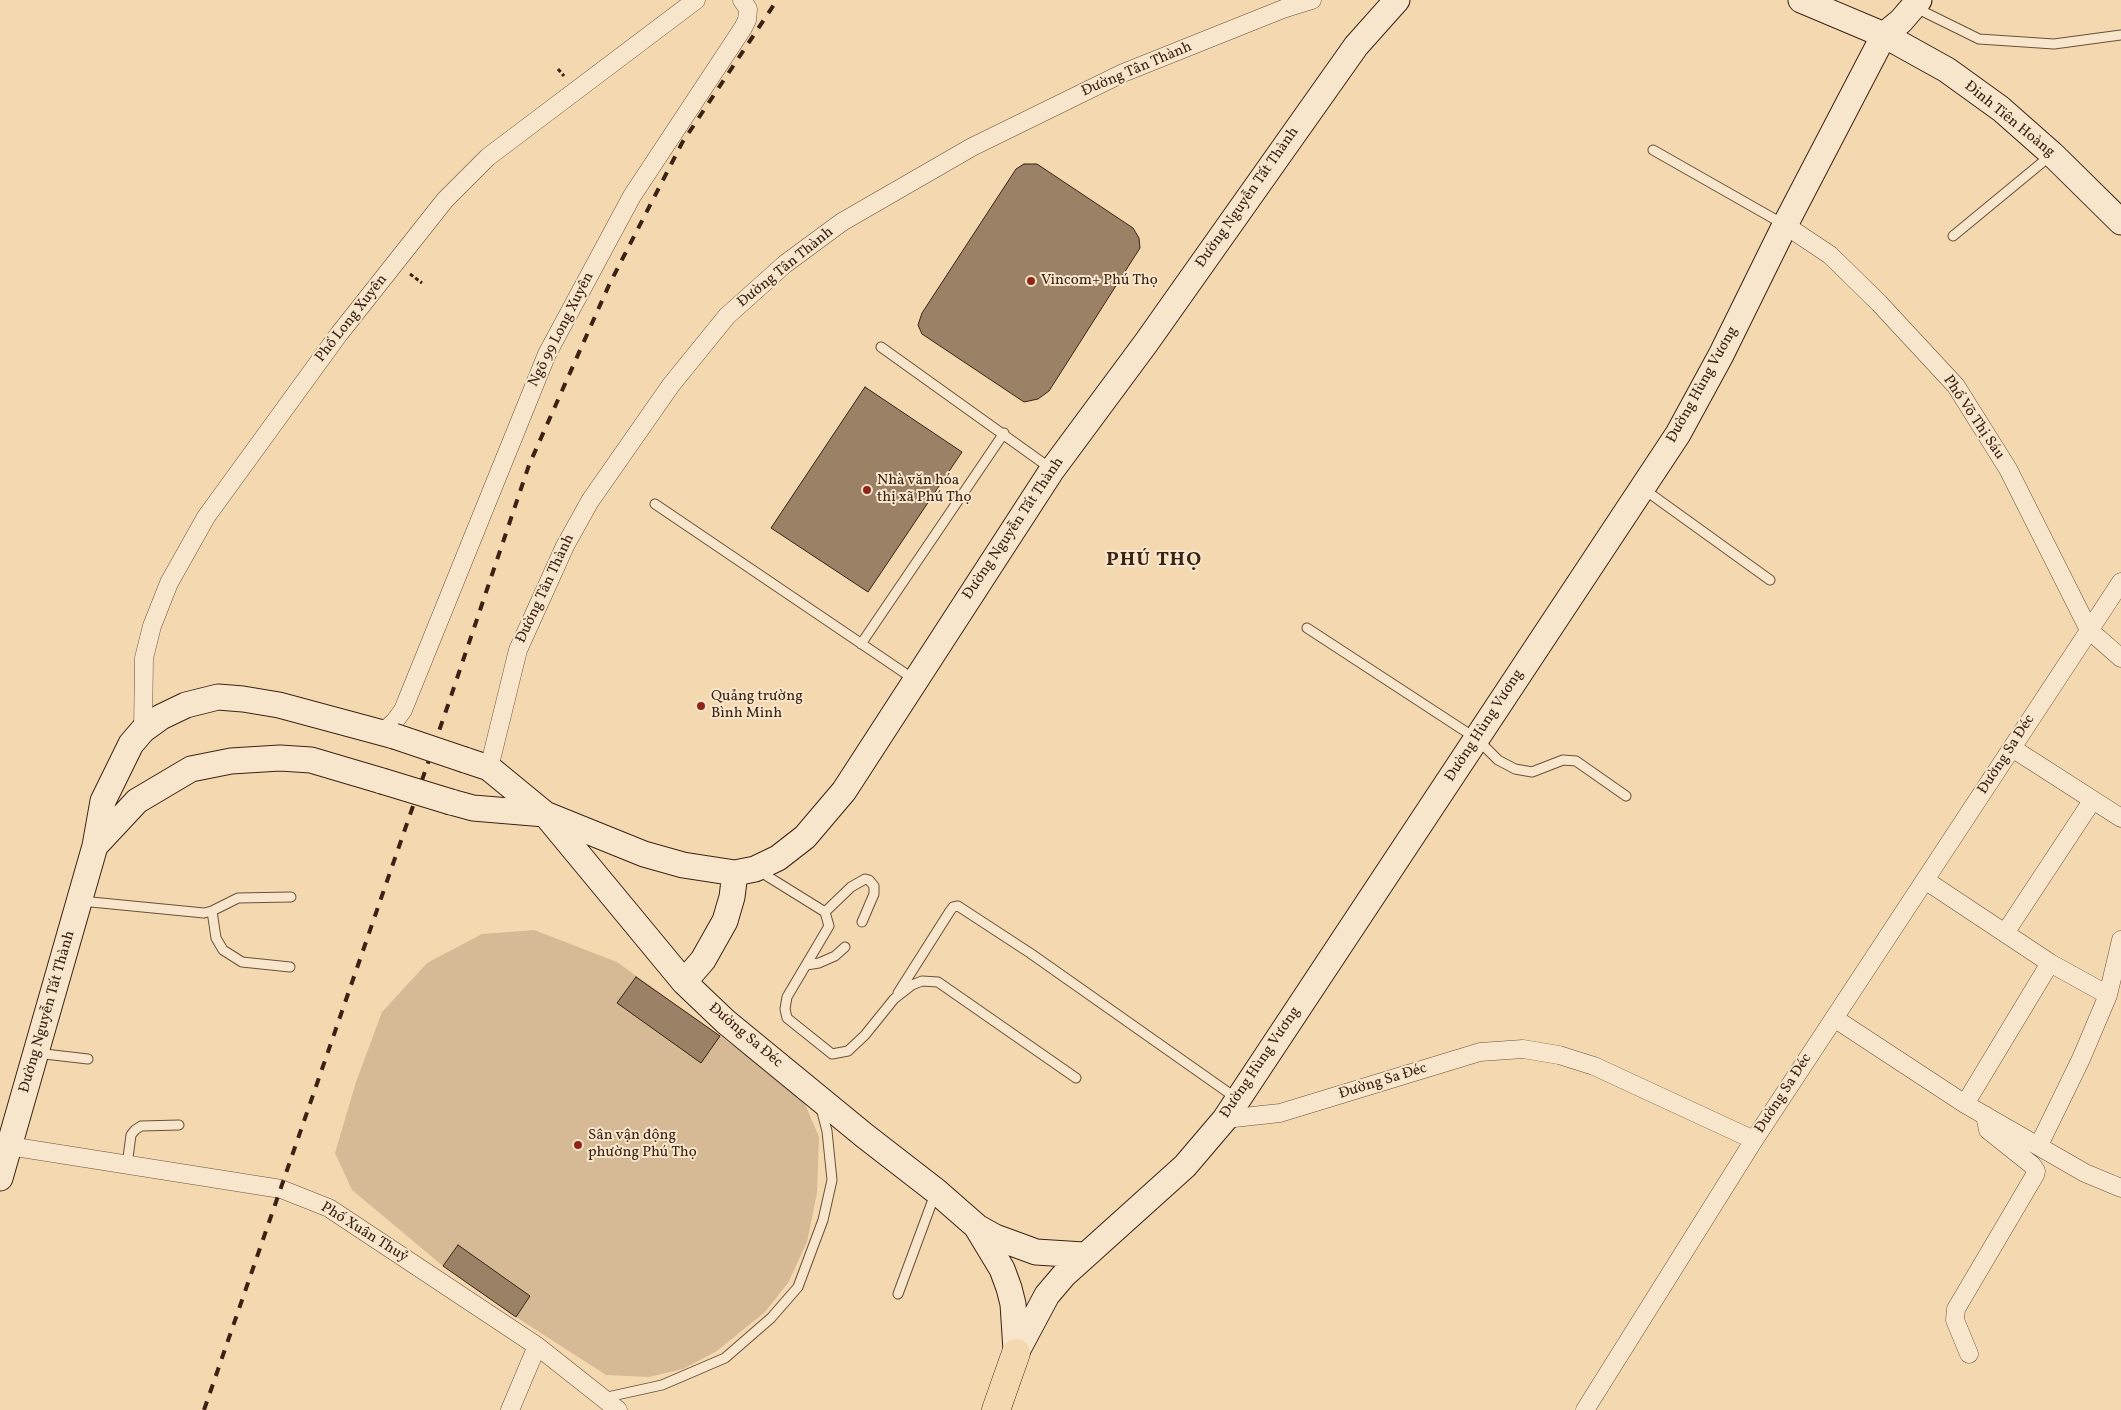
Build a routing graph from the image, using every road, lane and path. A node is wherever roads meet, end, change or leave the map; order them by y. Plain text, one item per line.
1 (696, 0) edge
2 (742, 0) edge
3 (1312, 0) edge
4 (1397, 0) edge
5 (1801, 0) edge
6 (1917, 4) edge
7 (1884, 35) junction
8 (2121, 35) edge
9 (1653, 150) dead end
10 (2052, 154) junction
11 (2121, 222) edge
12 (1785, 225) junction
13 (1953, 236) dead end
14 (881, 347) dead end
15 (1004, 434) junction
16 (1052, 470) junction
17 (1642, 488) junction
18 (654, 504) dead end
19 (1770, 580) dead end
20 (2121, 582) edge
21 (1307, 628) dead end
22 (2089, 630) junction
23 (861, 644) junction
24 (2121, 658) edge
25 (915, 681) junction
26 (143, 730) junction
27 (388, 734) junction
28 (1477, 738) junction
29 (2012, 748) junction
30 (488, 768) junction
31 (1626, 796) dead end
32 (2092, 801) junction
33 (544, 814) junction
34 (2121, 818) edge
35 (95, 846) junction
36 (745, 871) junction
37 (1925, 880) junction
38 (291, 897) dead end
39 (79, 901) junction
40 (212, 911) junction
41 (825, 912) junction
42 (862, 922) dead end
43 (2005, 933) junction
44 (2121, 940) edge
45 (845, 947) dead end
46 (2050, 963) junction
47 (806, 965) junction
48 (290, 967) dead end
49 (684, 982) junction
50 (2108, 995) junction
51 (894, 999) junction
52 (1834, 1018) junction
53 (36, 1053) junction
54 (88, 1059) dead end
55 (1076, 1078) dead end
56 (819, 1098) junction
57 (1965, 1104) junction
58 (1232, 1110) junction
59 (1985, 1115) junction
60 (179, 1125) dead end
61 (1754, 1140) junction
62 (2039, 1145) junction
63 (9, 1146) junction
64 (127, 1165) junction
65 (1, 1174) edge
66 (2121, 1188) edge
67 (936, 1191) junction
68 (976, 1226) junction
69 (1084, 1255) junction
70 (898, 1294) dead end
71 (537, 1346) junction
72 (1016, 1353) junction
73 (1969, 1354) dead end
74 (603, 1398) junction
75 (510, 1410) edge
76 (618, 1410) edge
77 (996, 1410) edge
78 (1585, 1410) edge

1 - 26 street, Phố Long Xuyên
2 - 27 street, Ngõ 99 Long Xuyên
3 - 30 street, Đường Tân Thành
4 - 16 main road, Đường Nguyễn Tất Thành
5 - 7 main road
6 - 7 main road, Đường Hùng Vương
6 - 8 lane
7 - 10 main road, Đinh Tiên Hoàng
7 - 12 main road, Đường Hùng Vương
9 - 12 lane
10 - 11 main road, Đinh Tiên Hoàng
10 - 13 lane
12 - 17 main road, Đường Hùng Vương
12 - 22 street, Phố Võ Thị Sáu
14 - 15 lane
15 - 16 lane
15 - 23 lane
16 - 25 main road, Đường Nguyễn Tất Thành
17 - 19 lane
17 - 28 main road, Đường Hùng Vương
18 - 23 lane
20 - 22 street, Đường Sa Đéc
21 - 28 lane
22 - 24 street
22 - 29 street, Đường Sa Đéc
23 - 25 lane
25 - 36 main road, Đường Nguyễn Tất Thành
26 - 27 main road, Đường Nguyễn Tất Thành
26 - 35 main road, Đường Nguyễn Tất Thành
27 - 30 main road, Đường Nguyễn Tất Thành, bridge
28 - 31 lane
28 - 58 main road, Đường Hùng Vương
29 - 32 street
29 - 37 street, Đường Sa Đéc
30 - 33 main road
32 - 34 street
32 - 43 street
33 - 35 main road, Đường Nguyễn Tất Thành, bridge
33 - 36 main road
33 - 49 main road, Đường Sa Đéc
35 - 39 main road, Đường Nguyễn Tất Thành
36 - 41 lane
36 - 49 main road
37 - 43 street
37 - 52 street, Đường Sa Đéc
38 - 40 lane
39 - 40 lane
39 - 53 main road, Đường Nguyễn Tất Thành
40 - 48 lane
41 - 42 lane
41 - 47 lane
43 - 46 street
44 - 50 street
45 - 47 lane
46 - 50 street
46 - 57 street
47 - 51 lane
49 - 56 main road, Đường Sa Đéc
50 - 62 street
51 - 55 lane
51 - 58 lane
52 - 57 street
52 - 61 street, Đường Sa Đéc
53 - 54 lane
53 - 63 main road, Đường Nguyễn Tất Thành
56 - 67 main road, Đường Sa Đéc
56 - 74 lane
57 - 59 street
58 - 61 street, Đường Sa Đéc
58 - 69 main road, Đường Hùng Vương
59 - 62 street
59 - 73 street
60 - 64 lane
61 - 78 street
62 - 66 street
63 - 64 street, Phố Xuân Thuỷ
63 - 65 main road, Đường Nguyễn Tất Thành
64 - 71 street, Phố Xuân Thuỷ
67 - 68 main road, Đường Sa Đéc
67 - 70 lane
68 - 69 main road, Đường Sa Đéc
68 - 72 main road, Đường Sa Đéc
69 - 72 main road, Đường Hùng Vương
71 - 74 street, Phố Xuân Thuỷ
71 - 75 street
72 - 77 main road, Đường Hùng Vương
74 - 76 street, Phố Xuân Thuỷ

